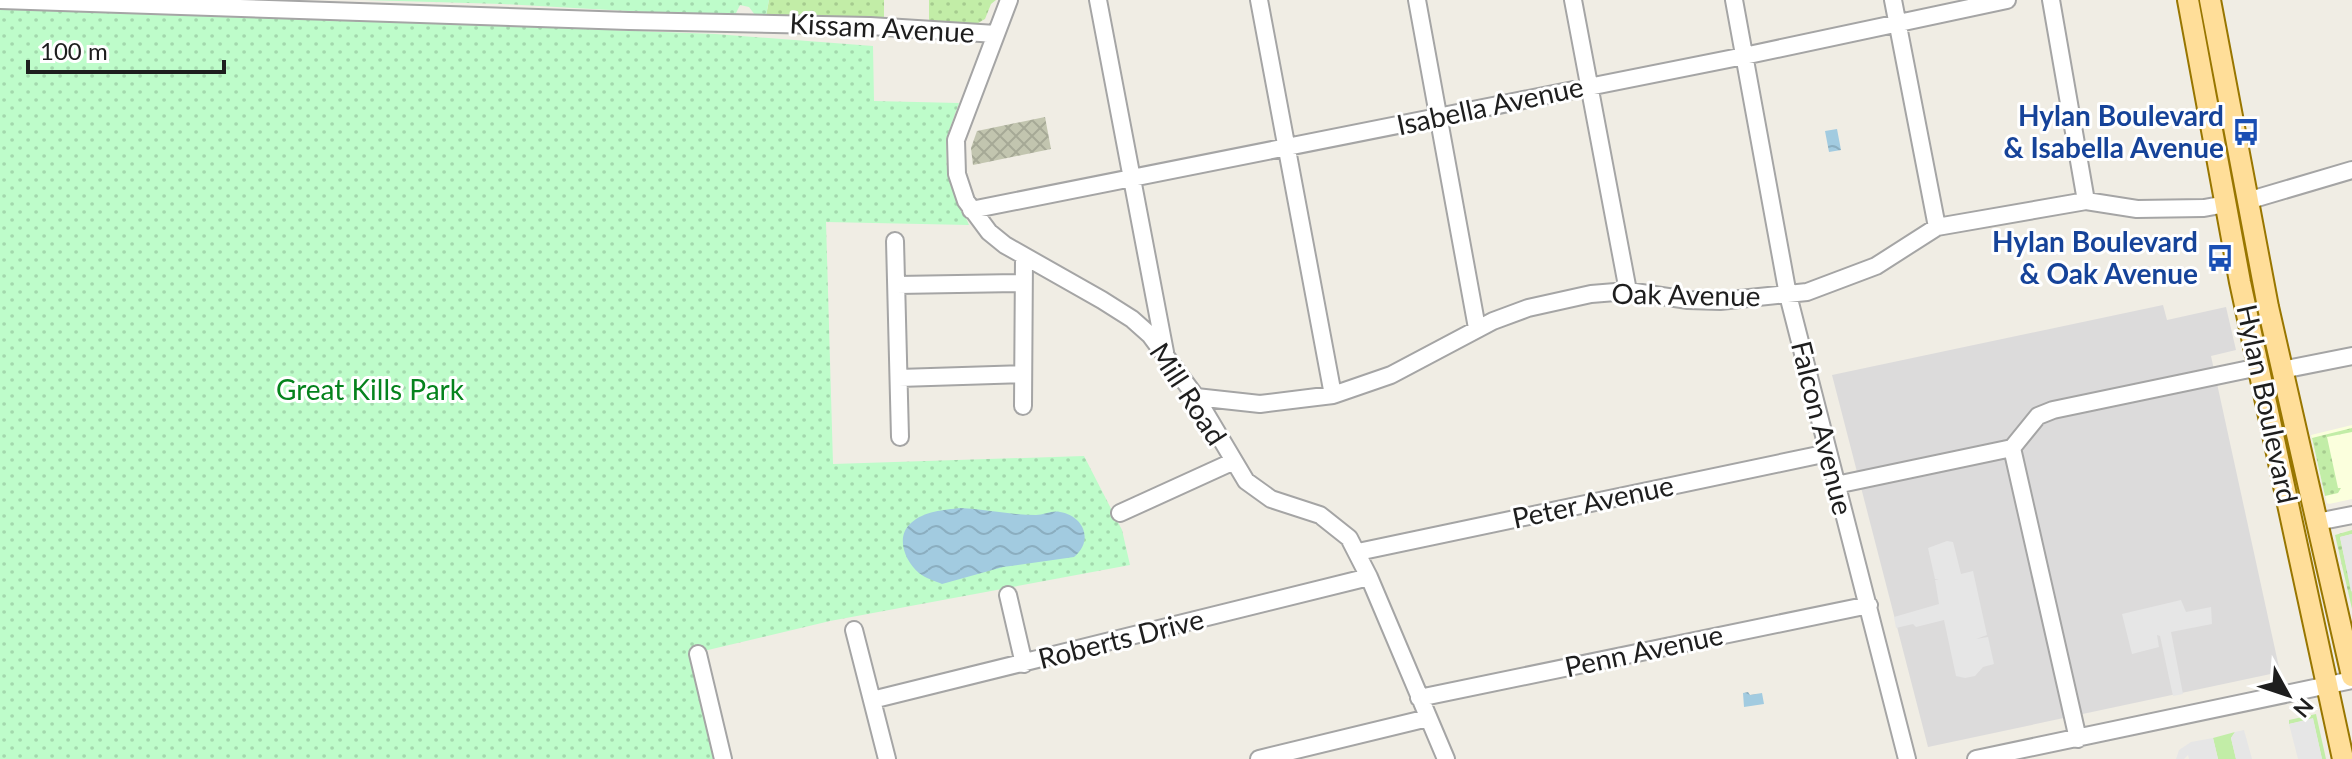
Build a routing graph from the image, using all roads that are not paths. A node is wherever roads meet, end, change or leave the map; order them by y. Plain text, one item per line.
1 (0, 0) edge
2 (1009, 0) edge
3 (1098, 0) edge
4 (1259, 0) edge
5 (1417, 0) edge
6 (1573, 0) edge
7 (1734, 0) edge
8 (1893, 0) edge
9 (2007, 0) edge
10 (2051, 0) edge
11 (2188, 0) edge
12 (2210, 0) edge
13 (1897, 23) junction
14 (996, 34) junction
15 (1744, 56) junction
16 (1589, 86) junction
17 (1438, 117) junction
18 (1288, 148) junction
19 (2352, 170) edge
20 (1133, 178) junction
21 (2086, 201) junction
22 (2247, 201) junction
23 (2226, 204) junction
24 (971, 210) junction
25 (1937, 227) junction
26 (895, 241) dead end
27 (1024, 258) junction
28 (1023, 283) junction
29 (897, 285) junction
30 (1628, 291) junction
31 (1788, 295) junction
32 (1477, 328) junction
33 (1166, 354) junction
34 (2352, 356) edge
35 (2259, 367) junction
36 (2282, 370) junction
37 (1023, 374) junction
38 (899, 378) junction
39 (1333, 395) junction
40 (1196, 397) junction
41 (1023, 406) dead end
42 (900, 437) dead end
43 (2012, 448) junction
44 (1828, 453) junction
45 (1232, 462) junction
46 (1836, 485) junction
47 (1120, 513) dead end
48 (2352, 515) edge
49 (2317, 522) junction
50 (1358, 552) junction
51 (1369, 577) junction
52 (1008, 595) dead end
53 (1869, 605) junction
54 (854, 630) dead end
55 (698, 654) dead end
56 (1024, 664) junction
57 (2352, 678) edge
58 (2327, 685) junction
59 (1419, 698) junction
60 (872, 700) junction
61 (1428, 718) junction
62 (2078, 739) junction
63 (723, 759) edge
64 (887, 759) edge
65 (1259, 759) edge
66 (1446, 759) edge
67 (1907, 759) edge
68 (1976, 759) edge
69 (2343, 759) edge

1 - 14 street, Kissam Avenue
2 - 14 street, Mill Road
3 - 20 street
4 - 18 street
5 - 17 street
6 - 16 street
7 - 15 street, Falcon Avenue
8 - 13 street
9 - 13 street, Isabella Avenue
10 - 21 street
11 - 23 main road, Hylan Boulevard
12 - 22 main road, Hylan Boulevard
13 - 15 street, Isabella Avenue
13 - 25 street
14 - 24 street, Mill Road
15 - 16 street, Isabella Avenue
15 - 31 street, Falcon Avenue
16 - 17 street, Isabella Avenue
16 - 30 street
17 - 18 street, Isabella Avenue
17 - 32 street
18 - 20 street, Isabella Avenue
18 - 39 street
19 - 22 street
20 - 24 street, Isabella Avenue
20 - 33 street
21 - 23 street, Oak Avenue
21 - 25 street, Oak Avenue
22 - 36 main road, Hylan Boulevard
23 - 35 main road, Hylan Boulevard
24 - 27 street, Mill Road
25 - 31 street, Oak Avenue
26 - 29 street
27 - 28 street
27 - 33 street, Mill Road
28 - 29 street
28 - 37 street
29 - 38 street
30 - 31 street, Oak Avenue
30 - 32 street, Oak Avenue
31 - 44 street, Falcon Avenue
32 - 39 street, Oak Avenue
33 - 40 street, Mill Road
34 - 36 street
35 - 43 street
35 - 58 main road, Hylan Boulevard
36 - 49 main road, Hylan Boulevard
37 - 38 street
37 - 41 street
38 - 42 street
39 - 40 street, Oak Avenue
40 - 45 street, Mill Road
43 - 46 street
43 - 62 street
44 - 46 street, Falcon Avenue
44 - 50 street, Peter Avenue
45 - 47 street
45 - 50 street, Mill Road
46 - 53 street, Falcon Avenue
48 - 49 street
49 - 57 main road, Hylan Boulevard
50 - 51 street, Mill Road
51 - 56 street, Roberts Drive
51 - 59 street, Mill Road
52 - 56 street
53 - 59 street, Penn Avenue
53 - 67 street, Falcon Avenue
54 - 60 street
55 - 63 street
56 - 60 street, Roberts Drive
57 - 58 street
58 - 62 street
58 - 69 main road, Hylan Boulevard
59 - 61 street, Mill Road
60 - 64 street
61 - 65 street
61 - 66 street, Mill Road
62 - 68 street

